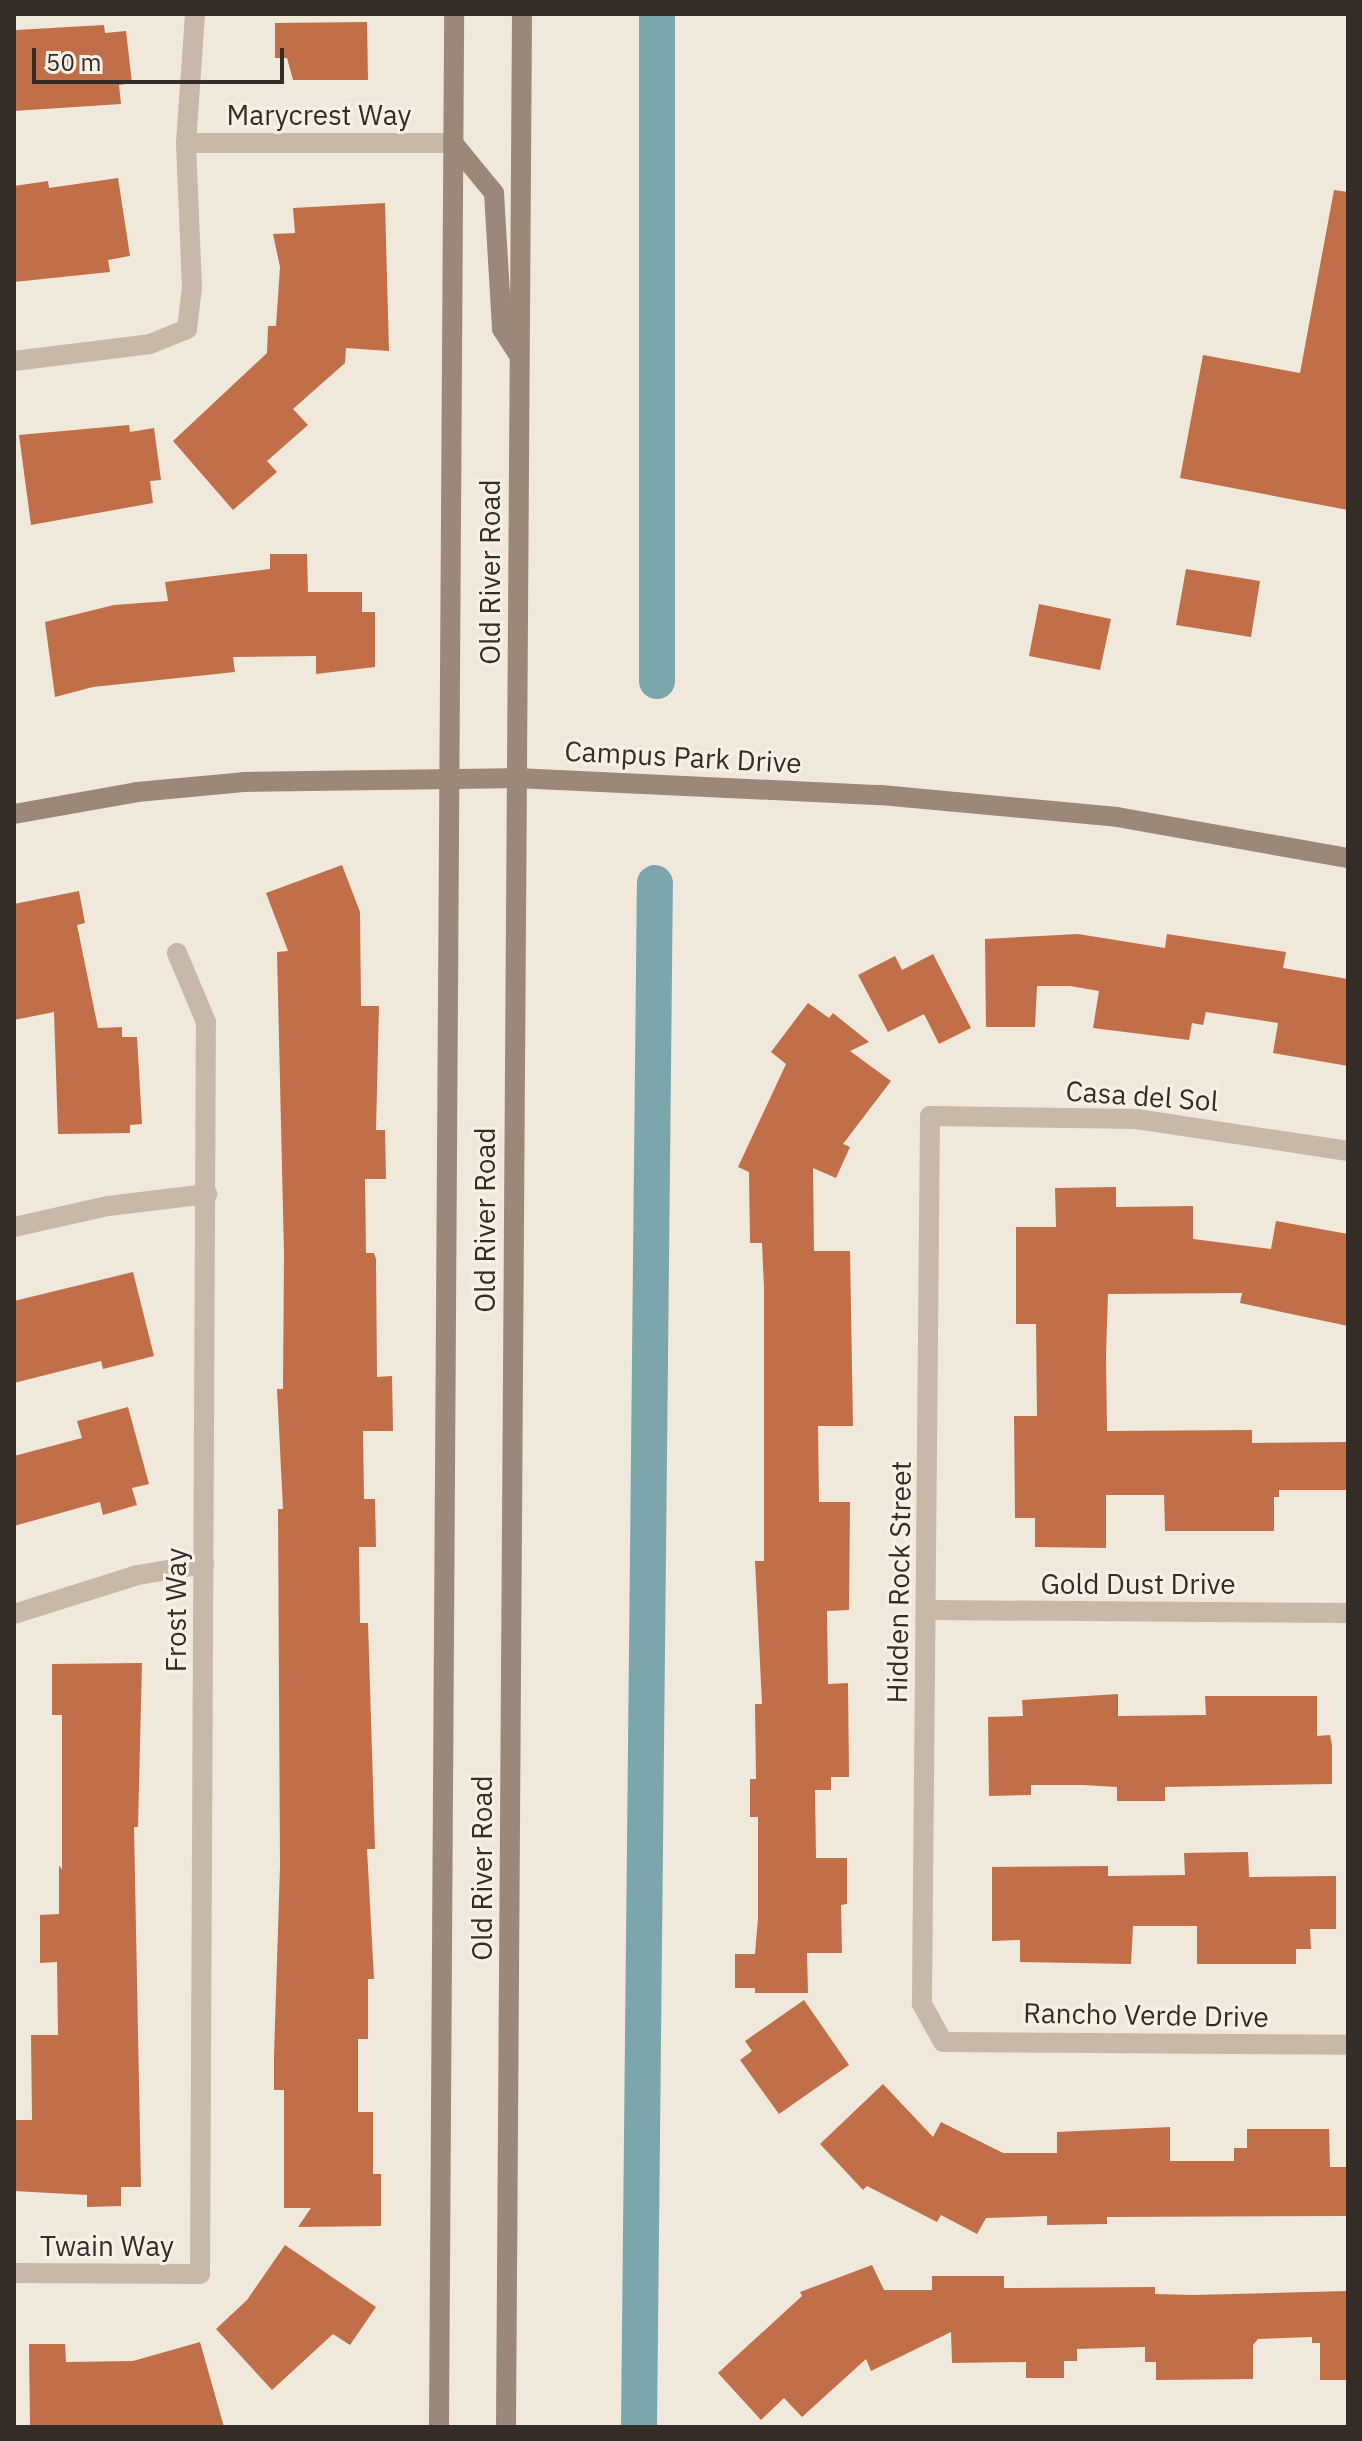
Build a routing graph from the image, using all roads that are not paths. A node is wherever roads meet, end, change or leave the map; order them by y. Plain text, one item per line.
1 (195, 14) edge
2 (454, 14) edge
3 (522, 14) edge
4 (186, 143) junction
5 (453, 143) junction
6 (519, 355) junction
7 (14, 361) edge
8 (449, 778) junction
9 (516, 778) junction
10 (14, 814) edge
11 (1348, 858) edge
12 (177, 953) dead end
13 (930, 1116) joint
14 (1348, 1151) edge
15 (207, 1194) junction
16 (14, 1227) edge
17 (204, 1564) junction
18 (928, 1610) junction
19 (1348, 1613) edge
20 (14, 1614) edge
21 (943, 2042) joint
22 (1348, 2045) edge
23 (14, 2273) edge
24 (200, 2274) joint
25 (439, 2427) edge
26 (506, 2427) edge

1 - 4 street
2 - 5 main road, Old River Road
3 - 6 main road, Old River Road
4 - 5 street, Marycrest Way
4 - 7 street
5 - 6 main road
5 - 8 main road, Old River Road
6 - 9 main road, Old River Road
8 - 9 main road, Campus Park Drive
8 - 10 main road, Campus Park Drive
8 - 25 main road, Old River Road
9 - 11 main road, Campus Park Drive
9 - 26 main road, Old River Road
12 - 15 street, Frost Way
13 - 14 street, Casa del Sol
13 - 18 street, Hidden Rock Street
15 - 16 street
15 - 17 street, Frost Way
17 - 20 street
17 - 24 street, Frost Way
18 - 19 street, Gold Dust Drive
18 - 21 street, Hidden Rock Street
21 - 22 street, Rancho Verde Drive
23 - 24 street, Twain Way

